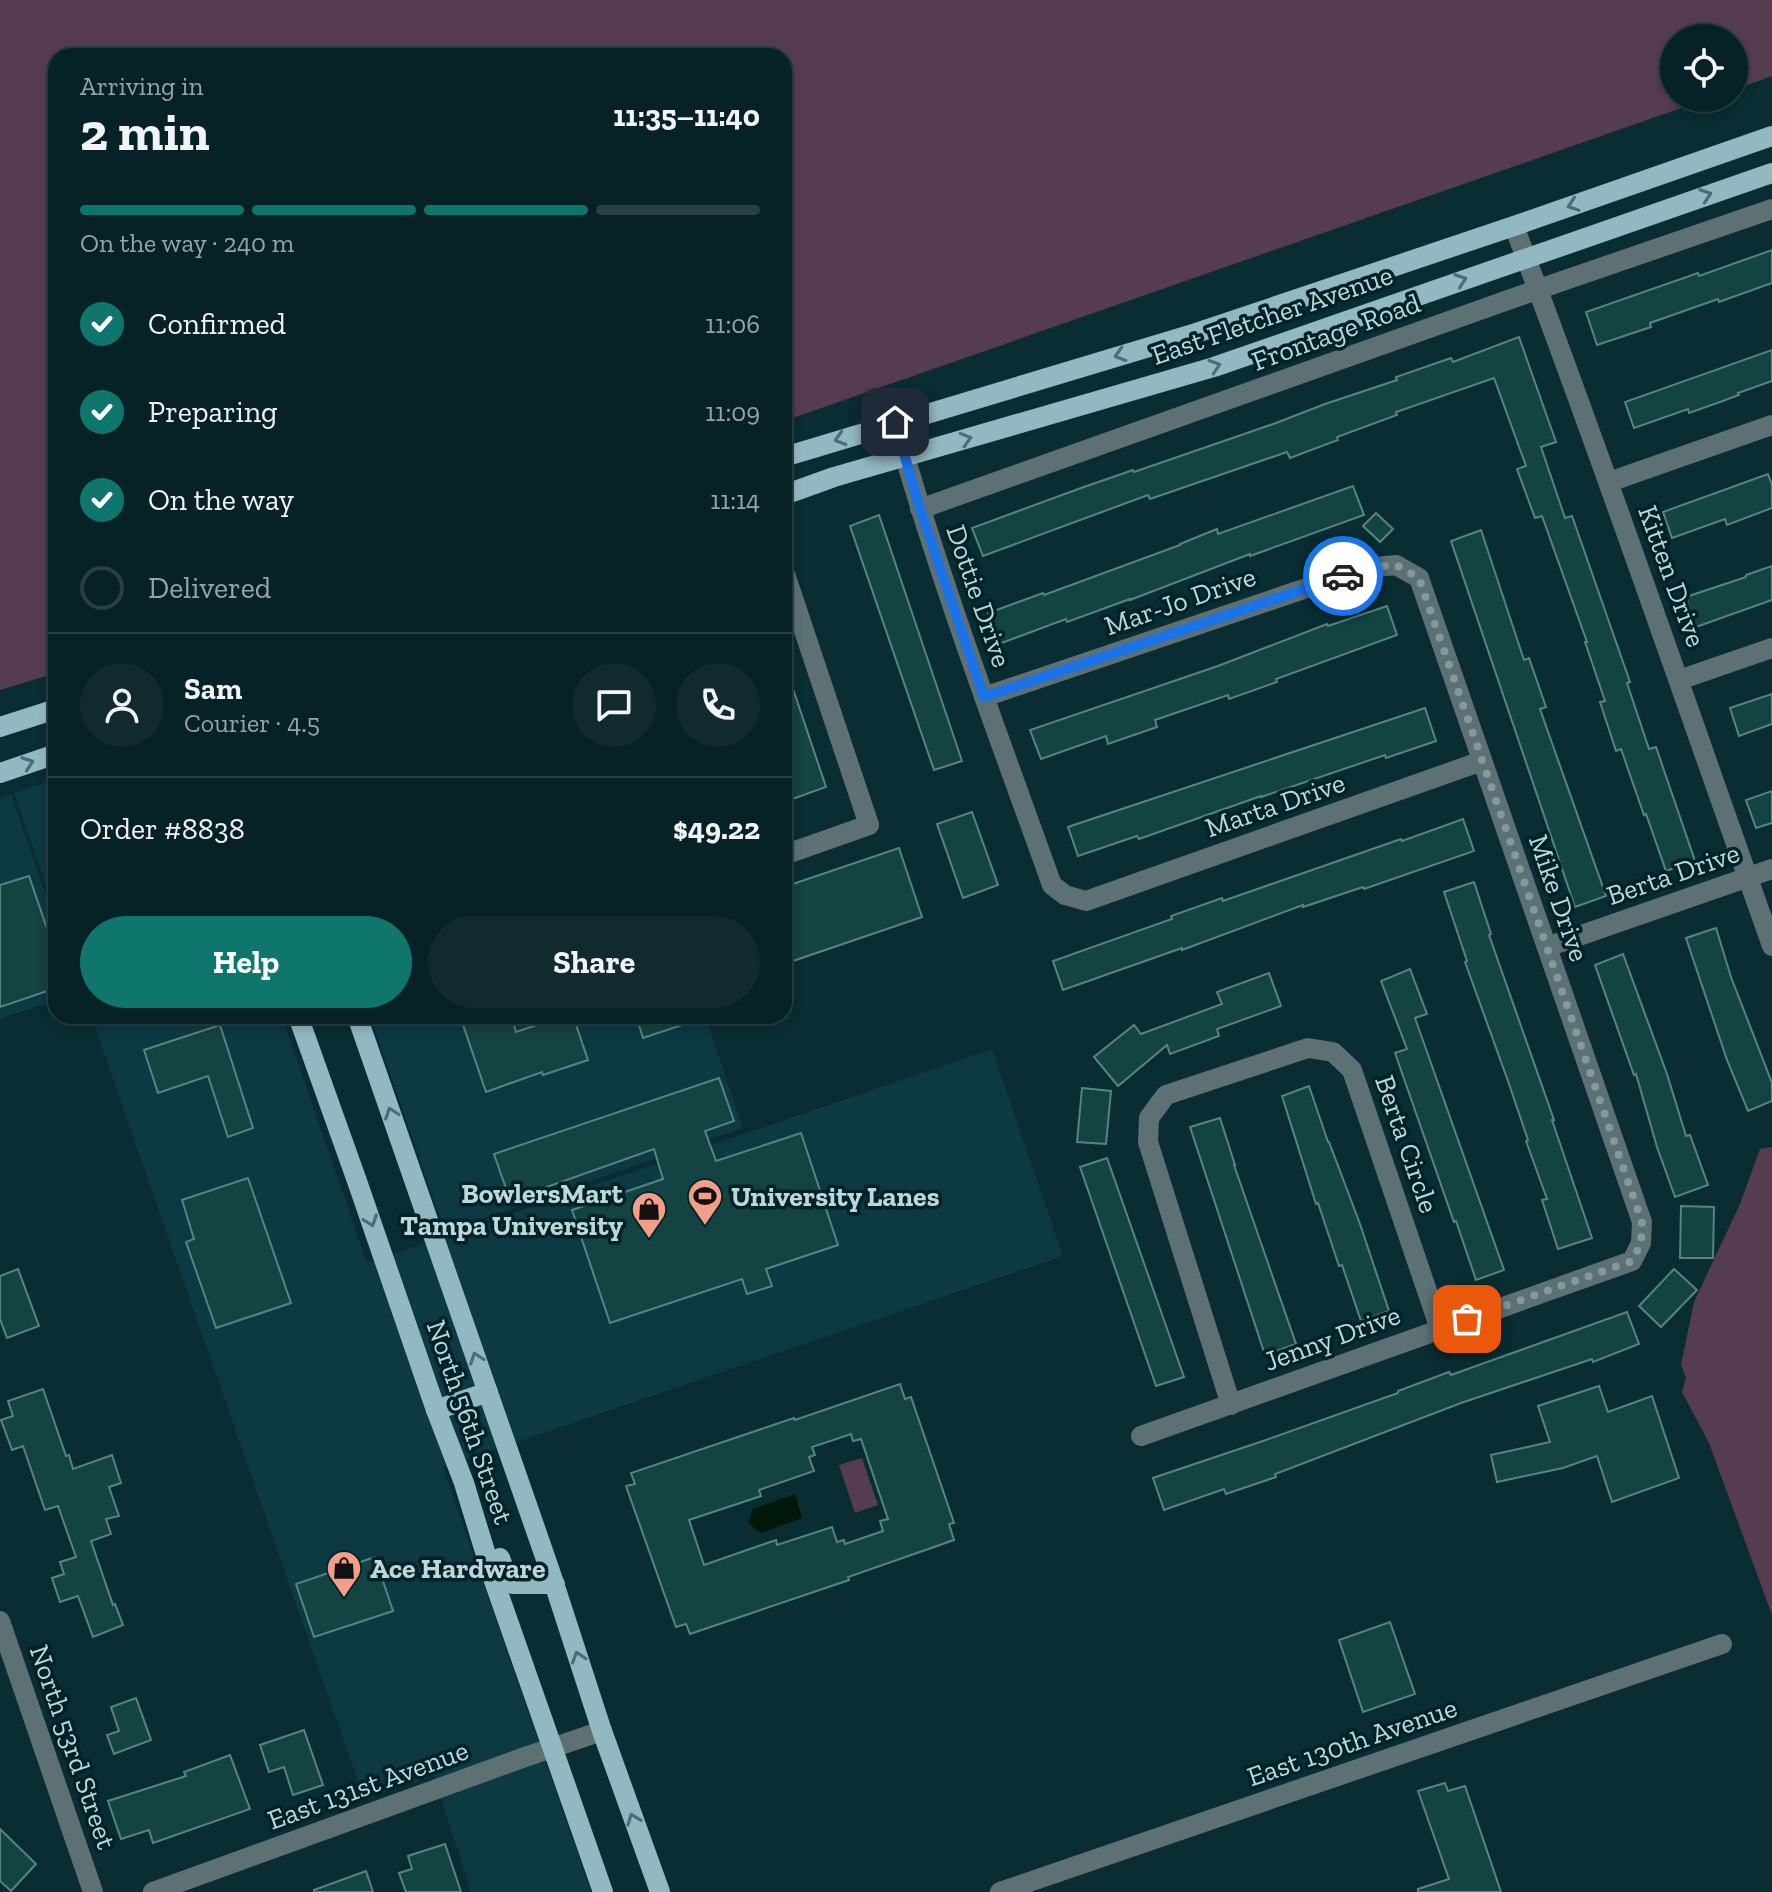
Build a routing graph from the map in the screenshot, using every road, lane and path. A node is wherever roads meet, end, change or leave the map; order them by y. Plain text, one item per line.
1 (1772, 136) edge
2 (1772, 173) edge
3 (1772, 209) edge
4 (1514, 226) junction
5 (1526, 258) junction
6 (1539, 289) junction
7 (895, 422) junction
8 (1772, 425) edge
9 (792, 454) edge
10 (905, 457) junction
11 (1609, 482) junction
12 (792, 492) edge
13 (920, 509) junction
14 (1396, 565) joint
15 (792, 595) edge
16 (1772, 648) edge
17 (1679, 680) junction
18 (984, 697) junction
19 (48, 712) edge
20 (0, 727) edge
21 (48, 757) edge
22 (1482, 761) junction
23 (0, 773) edge
24 (792, 852) edge
25 (1772, 869) edge
26 (1748, 877) junction
27 (1086, 901) joint
28 (1772, 946) edge
29 (1547, 947) junction
30 (301, 1024) edge
31 (360, 1024) edge
32 (1632, 1261) joint
33 (1440, 1329) junction
34 (488, 1392) junction
35 (1231, 1405) junction
36 (436, 1410) junction
37 (1141, 1436) dead end
38 (464, 1483) junction
39 (555, 1584) junction
40 (0, 1621) edge
41 (1722, 1644) dead end
42 (602, 1731) junction
43 (552, 1748) junction
44 (93, 1892) edge
45 (153, 1892) edge
46 (603, 1892) edge
47 (660, 1892) edge
48 (1000, 1892) edge

1 -> 4 main road, East Fletcher Avenue
5 -> 2 main road, East Fletcher Avenue
3 - 6 street, Frontage Road
4 - 5 street, Kitten Drive
4 -> 7 main road, East Fletcher Avenue
5 - 6 street, Kitten Drive
10 -> 5 main road, East Fletcher Avenue
6 - 11 street, Kitten Drive
6 - 13 street, Frontage Road
7 -> 9 main road, East Fletcher Avenue
7 - 10 street, Dottie Drive
8 - 11 street
10 - 12 main road, East Fletcher Avenue
10 - 13 street, Dottie Drive
11 - 17 street, Kitten Drive
13 - 18 street, Dottie Drive
14 - 18 street, Mar-Jo Drive
14 - 22 street, Mike Drive
15 - 24 street
16 - 17 street
17 - 26 street, Kitten Drive
18 - 27 street, Dottie Drive
19 - 20 main road
23 -> 21 main road
22 - 27 street, Marta Drive
22 - 29 street, Mike Drive
25 - 26 street, Berta Drive
26 - 28 street, Kitten Drive
26 - 29 street, Berta Drive
29 - 32 street, Mike Drive
30 -> 36 main road, North 56th Street
34 -> 31 main road, North 56th Street
32 - 33 street, Jenny Drive
33 - 35 street, Jenny Drive
33 - 35 street, Berta Circle
34 - 36 main road
34 - 39 main road, North 56th Street
35 - 37 street, Jenny Drive
36 - 38 main road, North 56th Street
38 - 39 main road
38 - 43 main road, North 56th Street
42 -> 39 main road, North 56th Street
40 - 44 street, North 53rd Street
41 - 48 street, East 130th Avenue
42 - 43 street, East 131st Avenue
47 -> 42 main road, North 56th Street
43 - 45 street, East 131st Avenue
43 - 46 main road, North 56th Street

